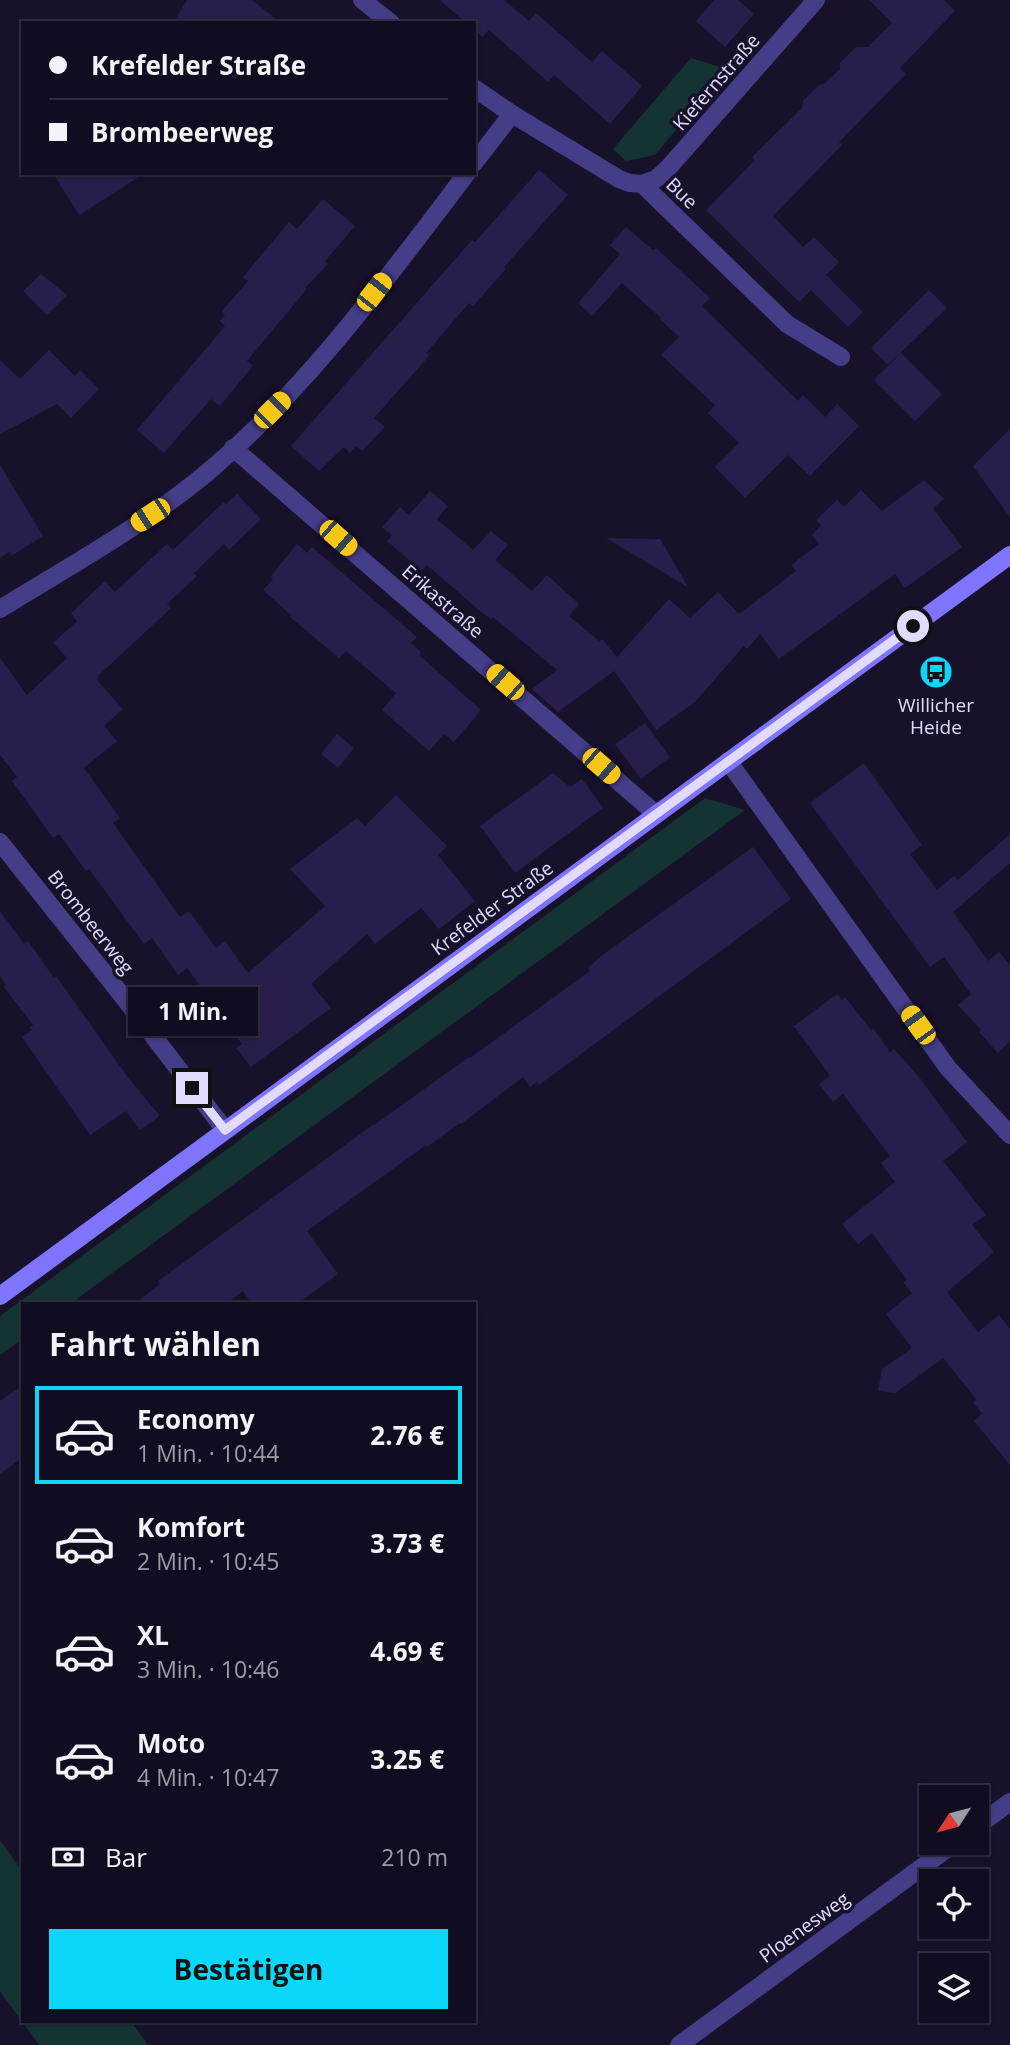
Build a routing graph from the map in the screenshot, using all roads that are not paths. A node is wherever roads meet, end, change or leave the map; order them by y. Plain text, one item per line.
1 (362, 0) edge
2 (816, 0) edge
3 (388, 21) edge
4 (476, 89) edge
5 (512, 114) junction
6 (476, 160) edge
7 (465, 175) edge
8 (642, 184) junction
9 (841, 357) dead end
10 (233, 448) junction
11 (1010, 555) edge
12 (0, 609) edge
13 (728, 761) junction
14 (656, 814) junction
15 (0, 842) edge
16 (225, 1130) junction
17 (1010, 1135) edge
18 (0, 1296) edge
19 (1010, 1802) edge
20 (989, 1817) edge
21 (939, 1855) edge
22 (679, 2045) edge

1 - 3 street
2 - 8 street, Kiefernstraße
4 - 5 street, Bue
5 - 6 street
5 - 8 street, Bue
7 - 10 street
8 - 9 street, Bue
10 - 12 street
10 - 14 street, Erikastraße
11 - 13 main road, Krefelder Straße
13 - 14 main road, Krefelder Straße
13 - 17 street
14 - 16 main road, Krefelder Straße
15 - 16 street, Brombeerweg
16 - 18 main road, Krefelder Straße
19 - 20 street
21 - 22 street, Ploenesweg

